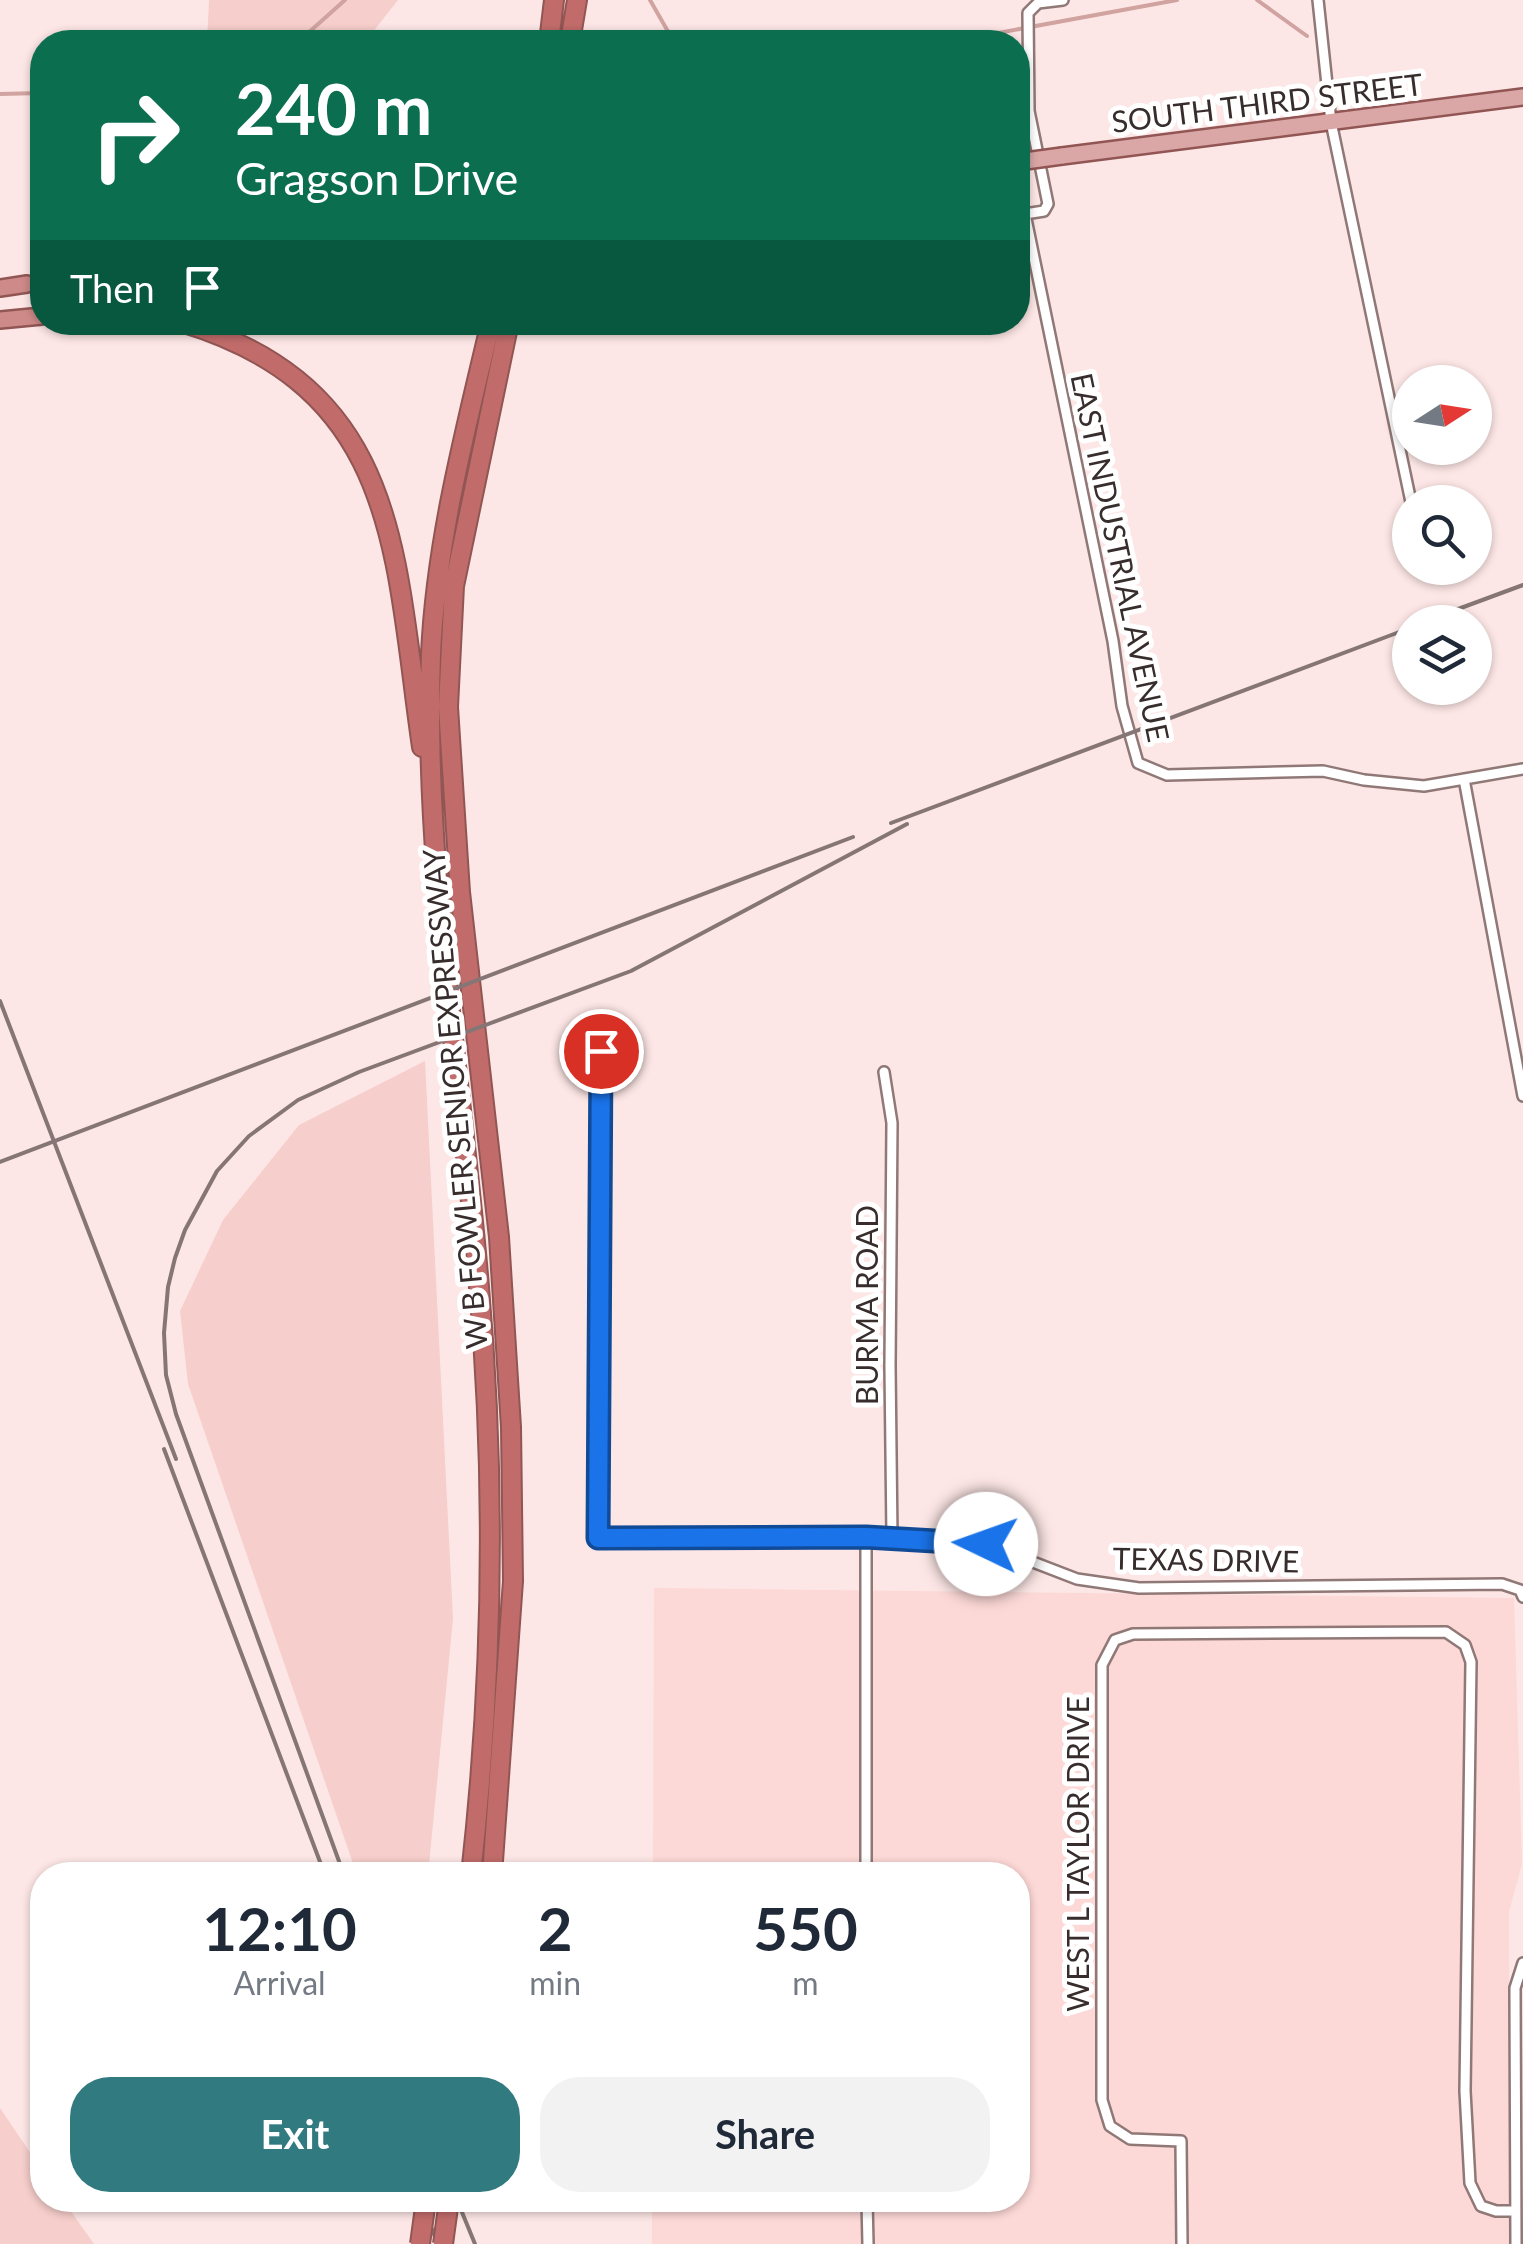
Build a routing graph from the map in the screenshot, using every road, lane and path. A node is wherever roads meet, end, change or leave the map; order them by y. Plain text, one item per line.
1 (554, 0) edge
2 (576, 0) edge
3 (1063, 0) edge
4 (1318, 0) edge
5 (550, 30) edge
6 (572, 30) edge
7 (1028, 30) edge
8 (1523, 97) edge
9 (1030, 116) edge
10 (1331, 122) junction
11 (1030, 160) edge
12 (1030, 213) edge
13 (1030, 238) edge
14 (30, 285) edge
15 (0, 288) edge
16 (30, 317) edge
17 (0, 320) edge
18 (214, 335) edge
19 (487, 335) edge
20 (506, 335) edge
21 (1407, 485) edge
22 (1523, 770) edge
23 (1464, 778) junction
24 (431, 804) junction
25 (601, 1051) dead end
26 (884, 1072) dead end
27 (1523, 1096) edge
28 (866, 1537) junction
29 (892, 1538) junction
30 (1522, 1593) edge
31 (472, 1862) edge
32 (493, 1862) edge
33 (866, 1862) edge
34 (1523, 1963) edge
35 (1516, 2211) junction
36 (424, 2212) edge
37 (448, 2212) edge
38 (867, 2212) edge
39 (420, 2244) edge
40 (443, 2244) edge
41 (868, 2244) edge
42 (1182, 2244) edge
43 (1516, 2244) edge

1 - 5 highway
2 - 6 highway
3 - 7 street, EAST INDUSTRIAL AVENUE
4 - 10 street
8 - 10 main road, SOUTH THIRD STREET
9 - 12 street, EAST INDUSTRIAL AVENUE
10 - 11 main road, SOUTH THIRD STREET, bridge
10 - 21 street
13 - 23 street, EAST INDUSTRIAL AVENUE
14 - 15 highway
16 - 17 highway
18 - 24 highway
19 - 24 highway, W B FOWLER SENIOR EXPRESSWAY
20 - 32 highway, W B FOWLER SENIOR EXPRESSWAY
22 - 23 street
23 - 27 street
24 - 31 highway, W B FOWLER SENIOR EXPRESSWAY
25 - 28 street, TEXAS DRIVE
26 - 29 street, BURMA ROAD
28 - 29 street, TEXAS DRIVE
28 - 33 street
29 - 30 street, TEXAS DRIVE
34 - 35 street
35 - 42 street, WEST L TAYLOR DRIVE
35 - 43 street
36 - 39 highway, bridge
37 - 40 highway, bridge
38 - 41 street

